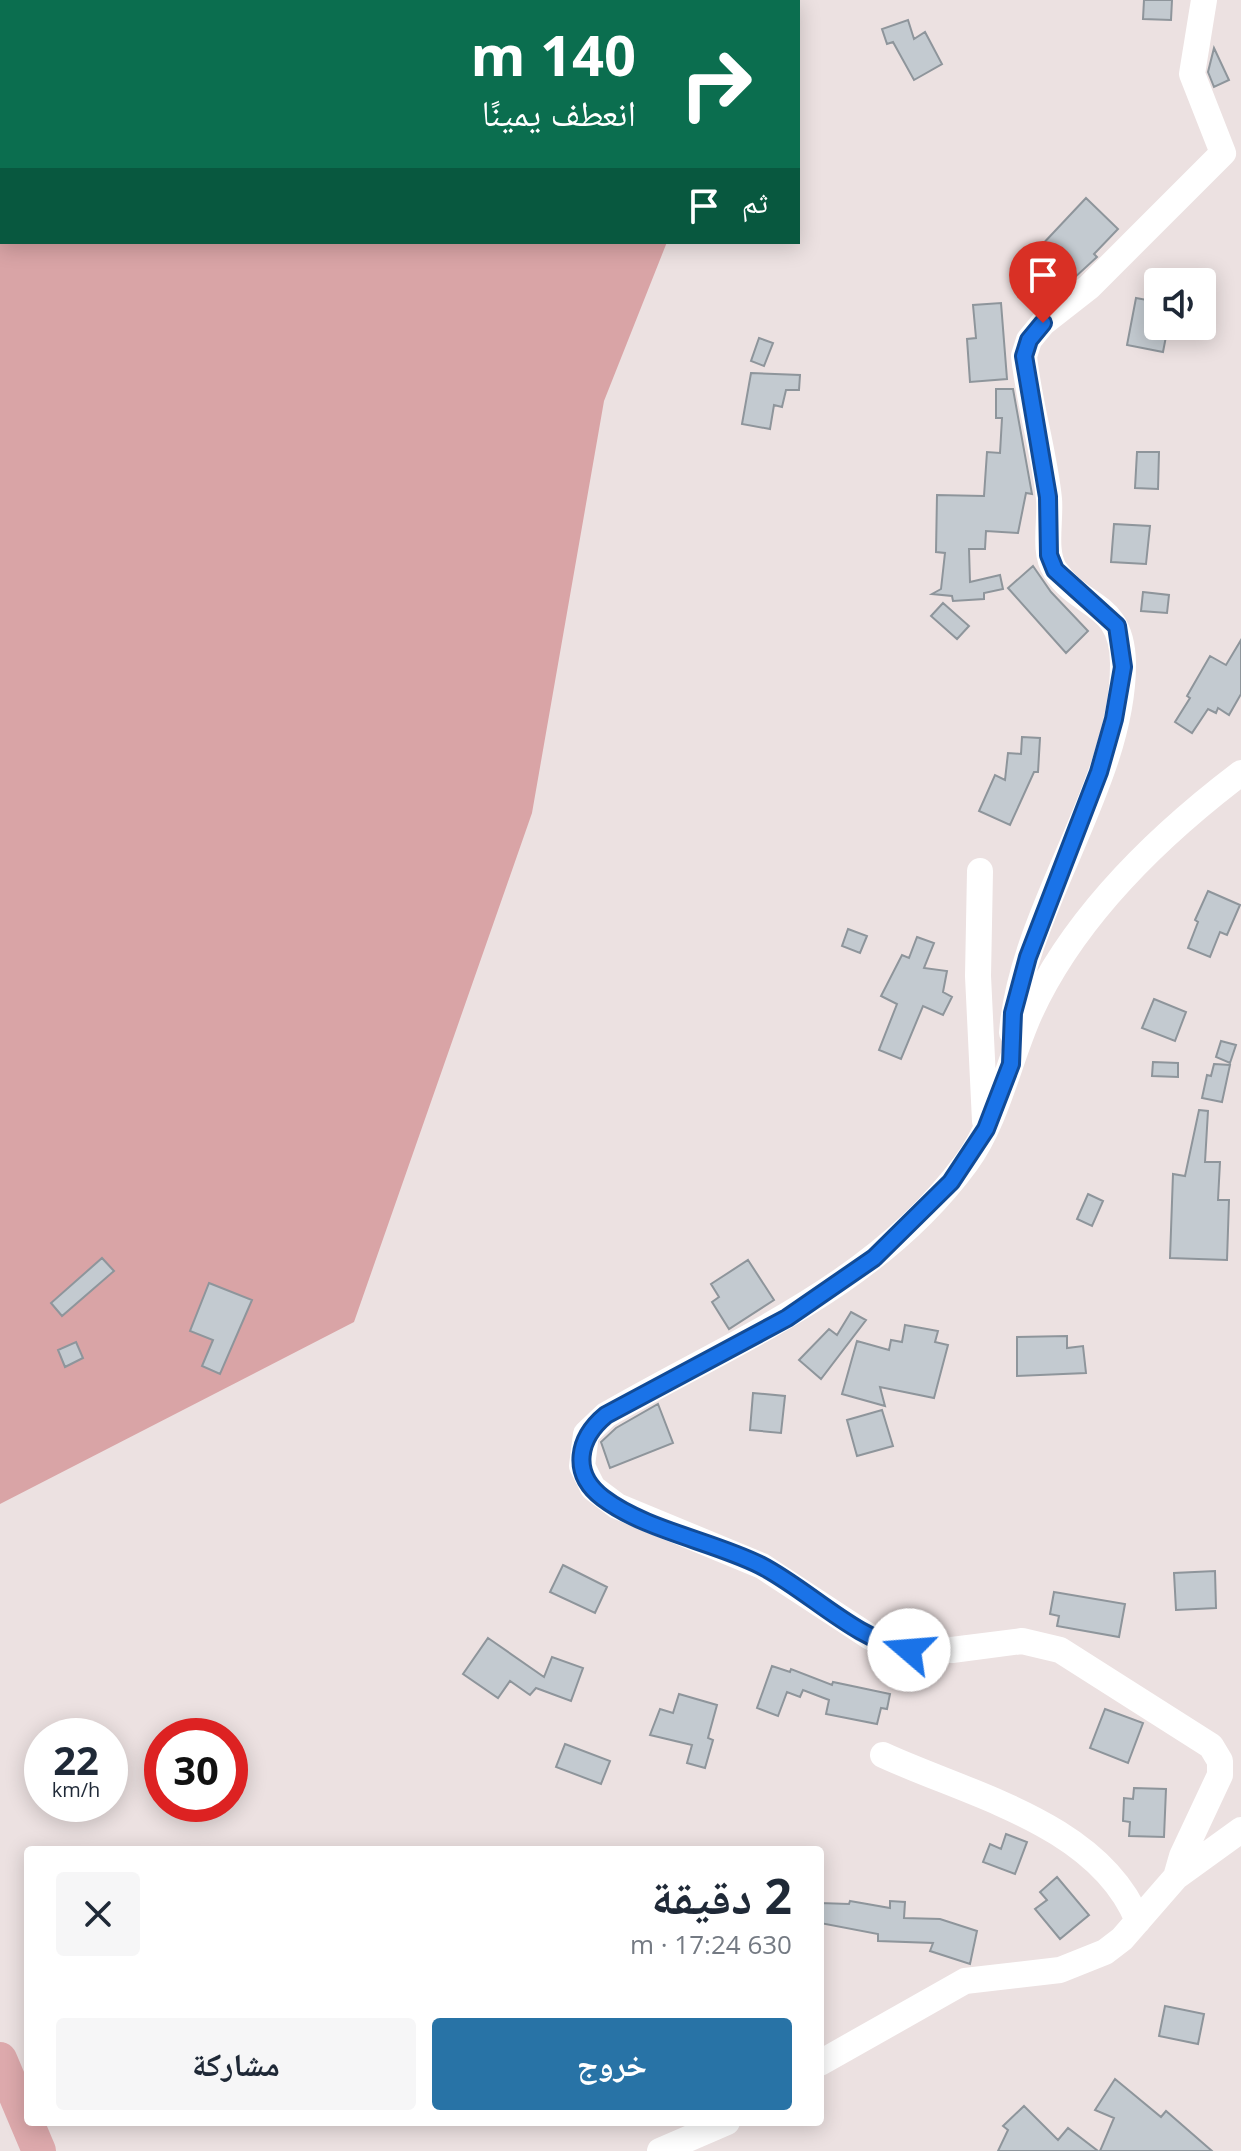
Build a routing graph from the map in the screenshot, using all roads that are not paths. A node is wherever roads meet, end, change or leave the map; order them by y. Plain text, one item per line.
1 (1204, 0) edge
2 (1241, 773) edge
3 (980, 871) dead end
4 (1011, 1064) junction
5 (986, 1129) junction
6 (883, 1755) dead end
7 (1241, 1830) edge
8 (1176, 1877) junction
9 (1138, 1921) junction
10 (0, 2059) edge
11 (824, 2061) edge
12 (24, 2116) edge
13 (28, 2126) edge
14 (718, 2126) edge
15 (39, 2151) edge
16 (660, 2151) edge

1 - 4 street
2 - 4 street
3 - 5 street
4 - 5 street
5 - 8 street
6 - 9 street
7 - 8 street
8 - 9 street
9 - 11 street
10 - 12 main road
13 - 15 main road
14 - 16 street

